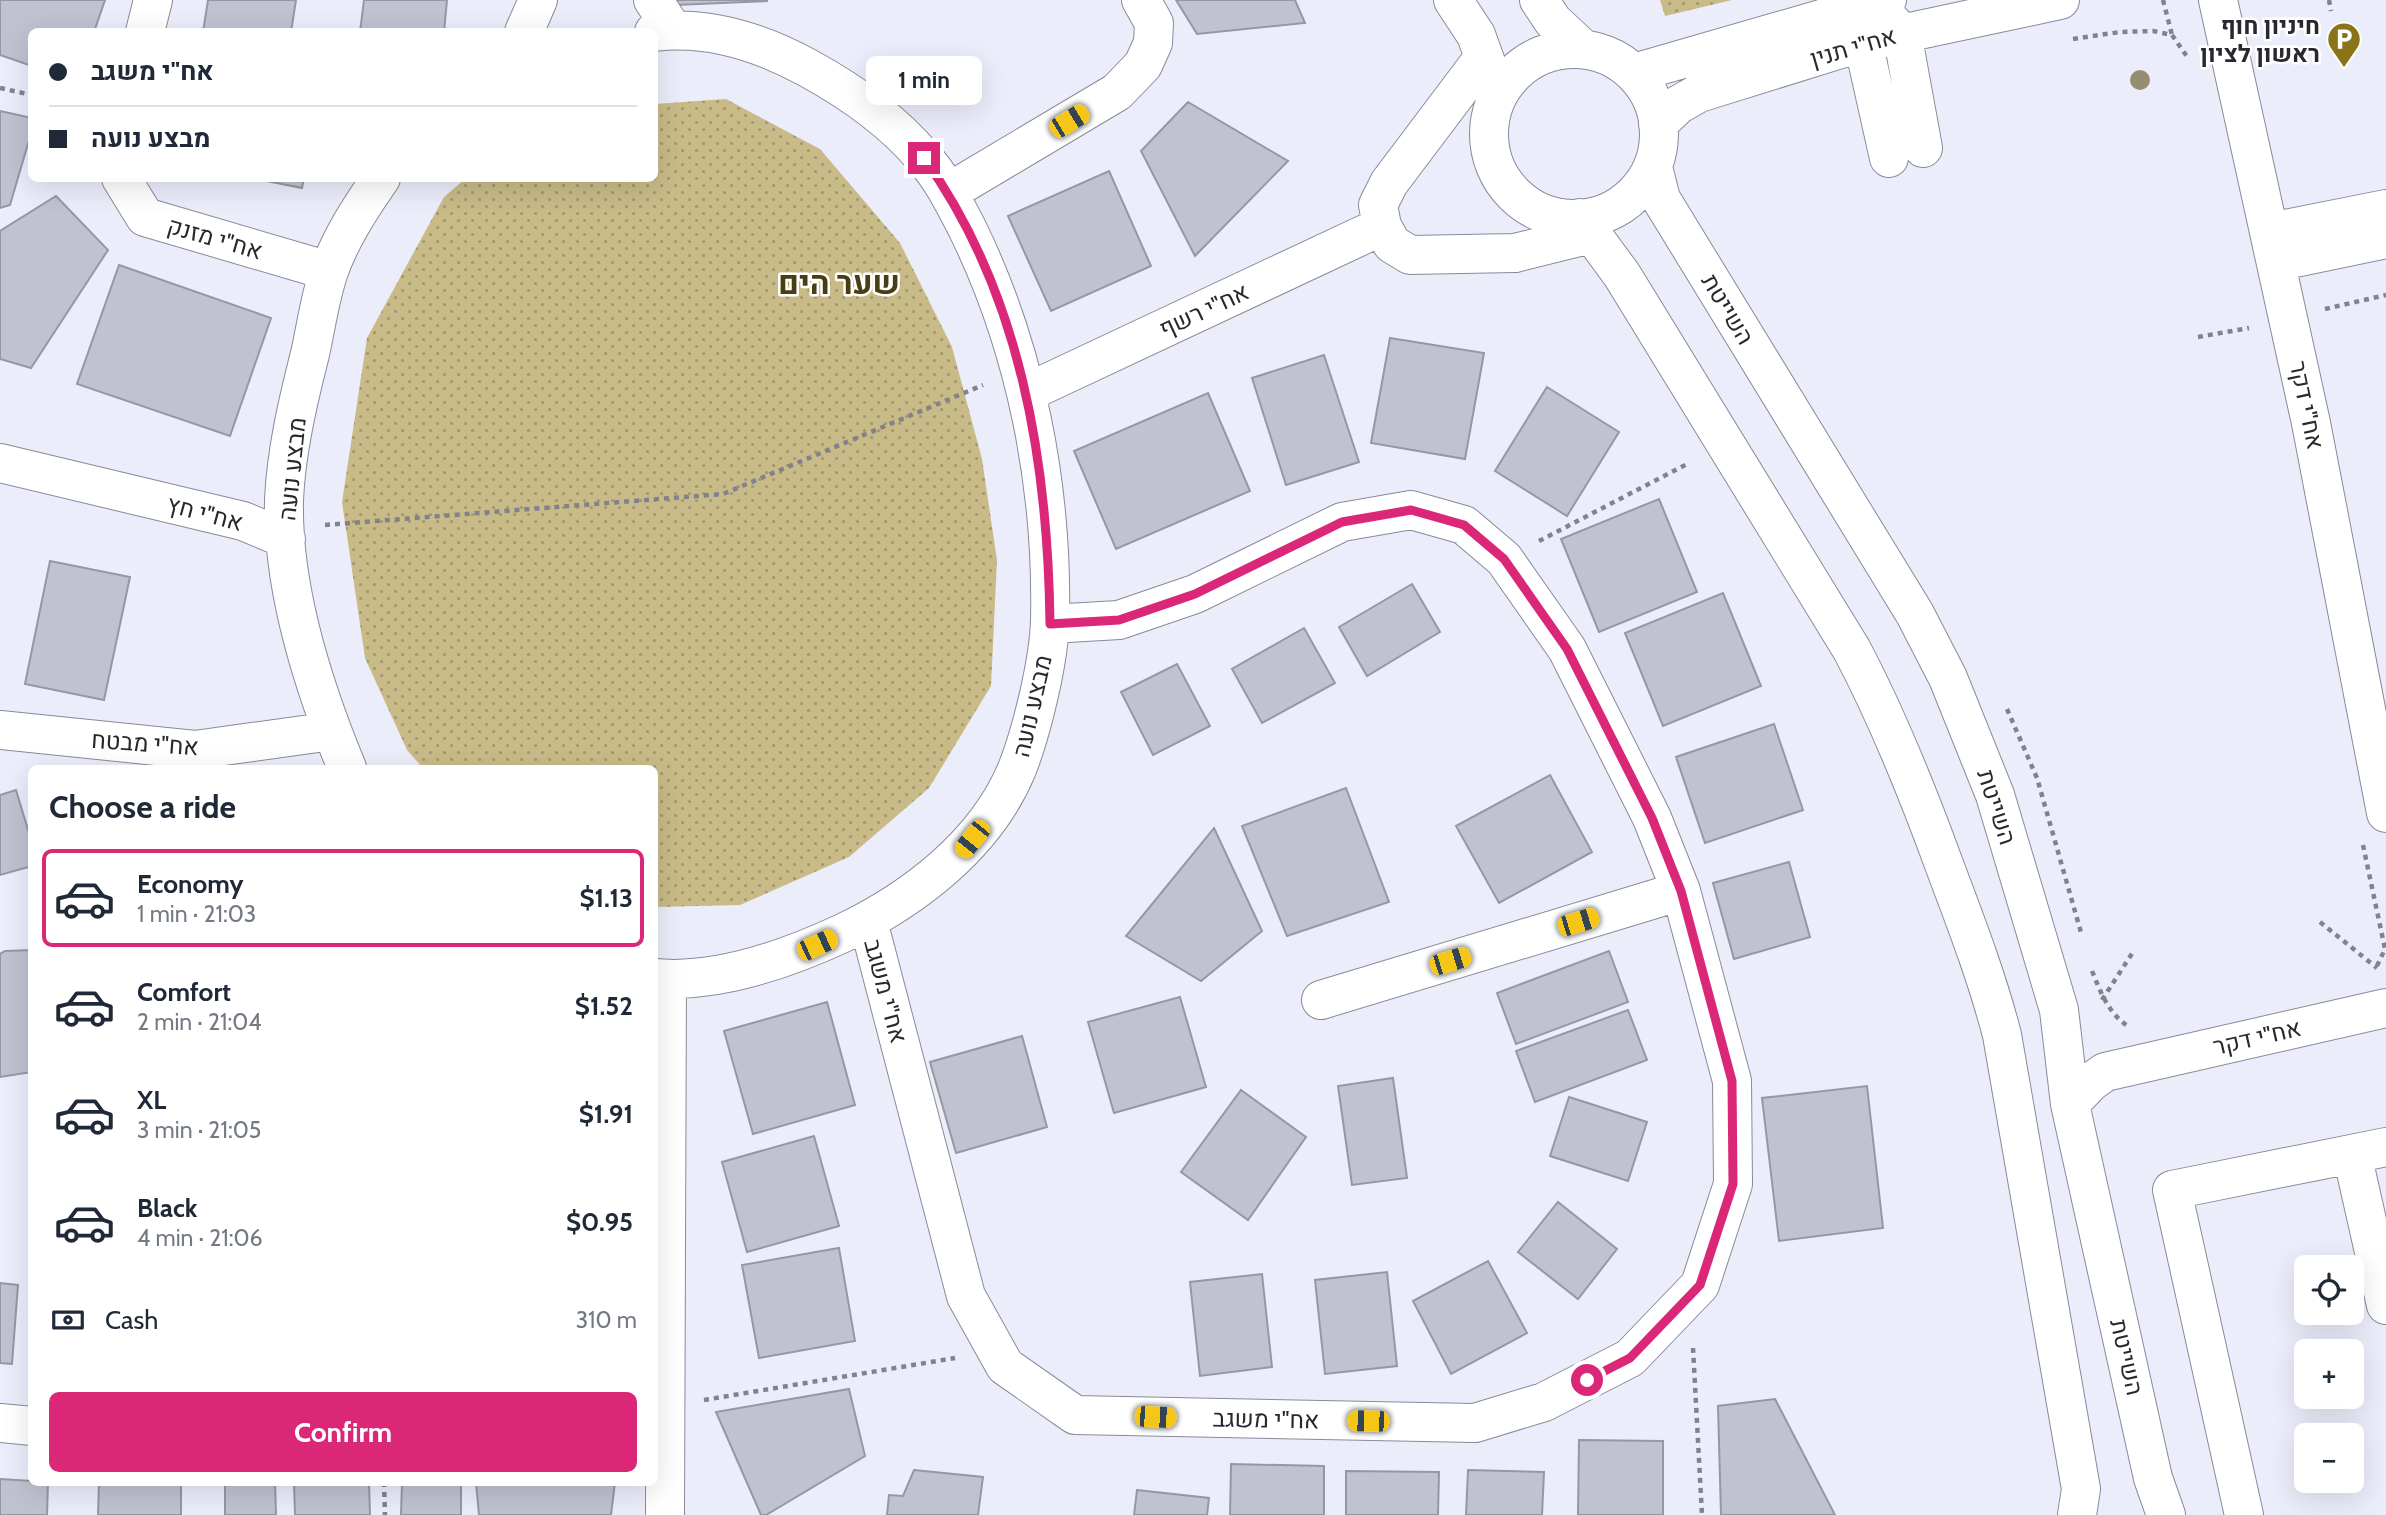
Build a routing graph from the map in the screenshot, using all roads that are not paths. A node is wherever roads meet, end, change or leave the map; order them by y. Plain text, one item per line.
1 (153, 0) edge
2 (538, 0) edge
3 (1141, 0) edge
4 (1453, 0) edge
5 (1539, 0) edge
6 (2060, 0) edge
7 (2218, 0) edge
8 (1888, 12) edge
9 (660, 21) edge
10 (146, 28) edge
11 (526, 28) edge
12 (1863, 42) junction
13 (1583, 49) junction
14 (1484, 57) junction
15 (1634, 74) junction
16 (1498, 96) junction
17 (1658, 124) junction
18 (1653, 167) junction
19 (123, 182) edge
20 (378, 182) edge
21 (949, 192) junction
22 (2386, 209) edge
23 (1382, 226) junction
24 (1586, 226) junction
25 (2386, 239) edge
26 (2273, 247) junction
27 (329, 271) junction
28 (1023, 382) junction
29 (0, 463) edge
30 (0, 485) edge
31 (286, 534) junction
32 (1050, 624) junction
33 (0, 730) edge
34 (332, 731) junction
35 (346, 765) edge
36 (2374, 827) edge
37 (1681, 891) junction
38 (868, 921) junction
39 (661, 979) edge
40 (2379, 987) edge
41 (1321, 1000) dead end
42 (2059, 1010) junction
43 (2128, 1066) junction
44 (2070, 1104) junction
45 (2369, 1151) edge
46 (2386, 1305) edge
47 (0, 1423) edge
48 (28, 1426) edge
49 (665, 1515) edge
50 (2077, 1515) edge
51 (2166, 1515) edge
52 (2244, 1515) edge

1 - 10 street
2 - 11 street
3 - 21 street
4 - 14 street
5 - 13 street
6 - 8 street, אח"י תנין
7 - 26 street, אח"י דקר
8 - 12 street, אח"י תנין
8 - 12 street
8 - 15 street, אח"י תנין
9 - 21 street, מבצע נועה
12 - 17 street, אח"י תנין
13 - 15 street
13 - 16 street
14 - 16 street
14 - 23 street
15 - 17 street
16 - 24 street
17 - 18 street
18 - 24 street
18 - 42 street, השייטת
19 - 27 street, אח"י מזנק
20 - 27 street, מבצע נועה
21 - 28 street, מבצע נועה
22 - 26 street
23 - 24 street
23 - 28 street, אח"י רשף
24 - 50 street
25 - 26 street
26 - 36 street, אח"י דקר
27 - 31 street, מבצע נועה
28 - 32 street, מבצע נועה
29 - 31 street, אח"י חץ
30 - 31 street, אח"י חץ
31 - 34 street, מבצע נועה
32 - 37 street, אח"י משגב
32 - 38 street, מבצע נועה
33 - 34 street, אח"י מבטח
34 - 35 street, מבצע נועה
37 - 38 street, אח"י משגב
37 - 41 street
38 - 39 street, מבצע נועה
39 - 49 street
40 - 43 street, אח"י דקר
42 - 43 street
42 - 44 street, השייטת
43 - 44 street, אח"י דקר
44 - 51 street, השייטת
45 - 46 street
45 - 52 street
47 - 48 street

